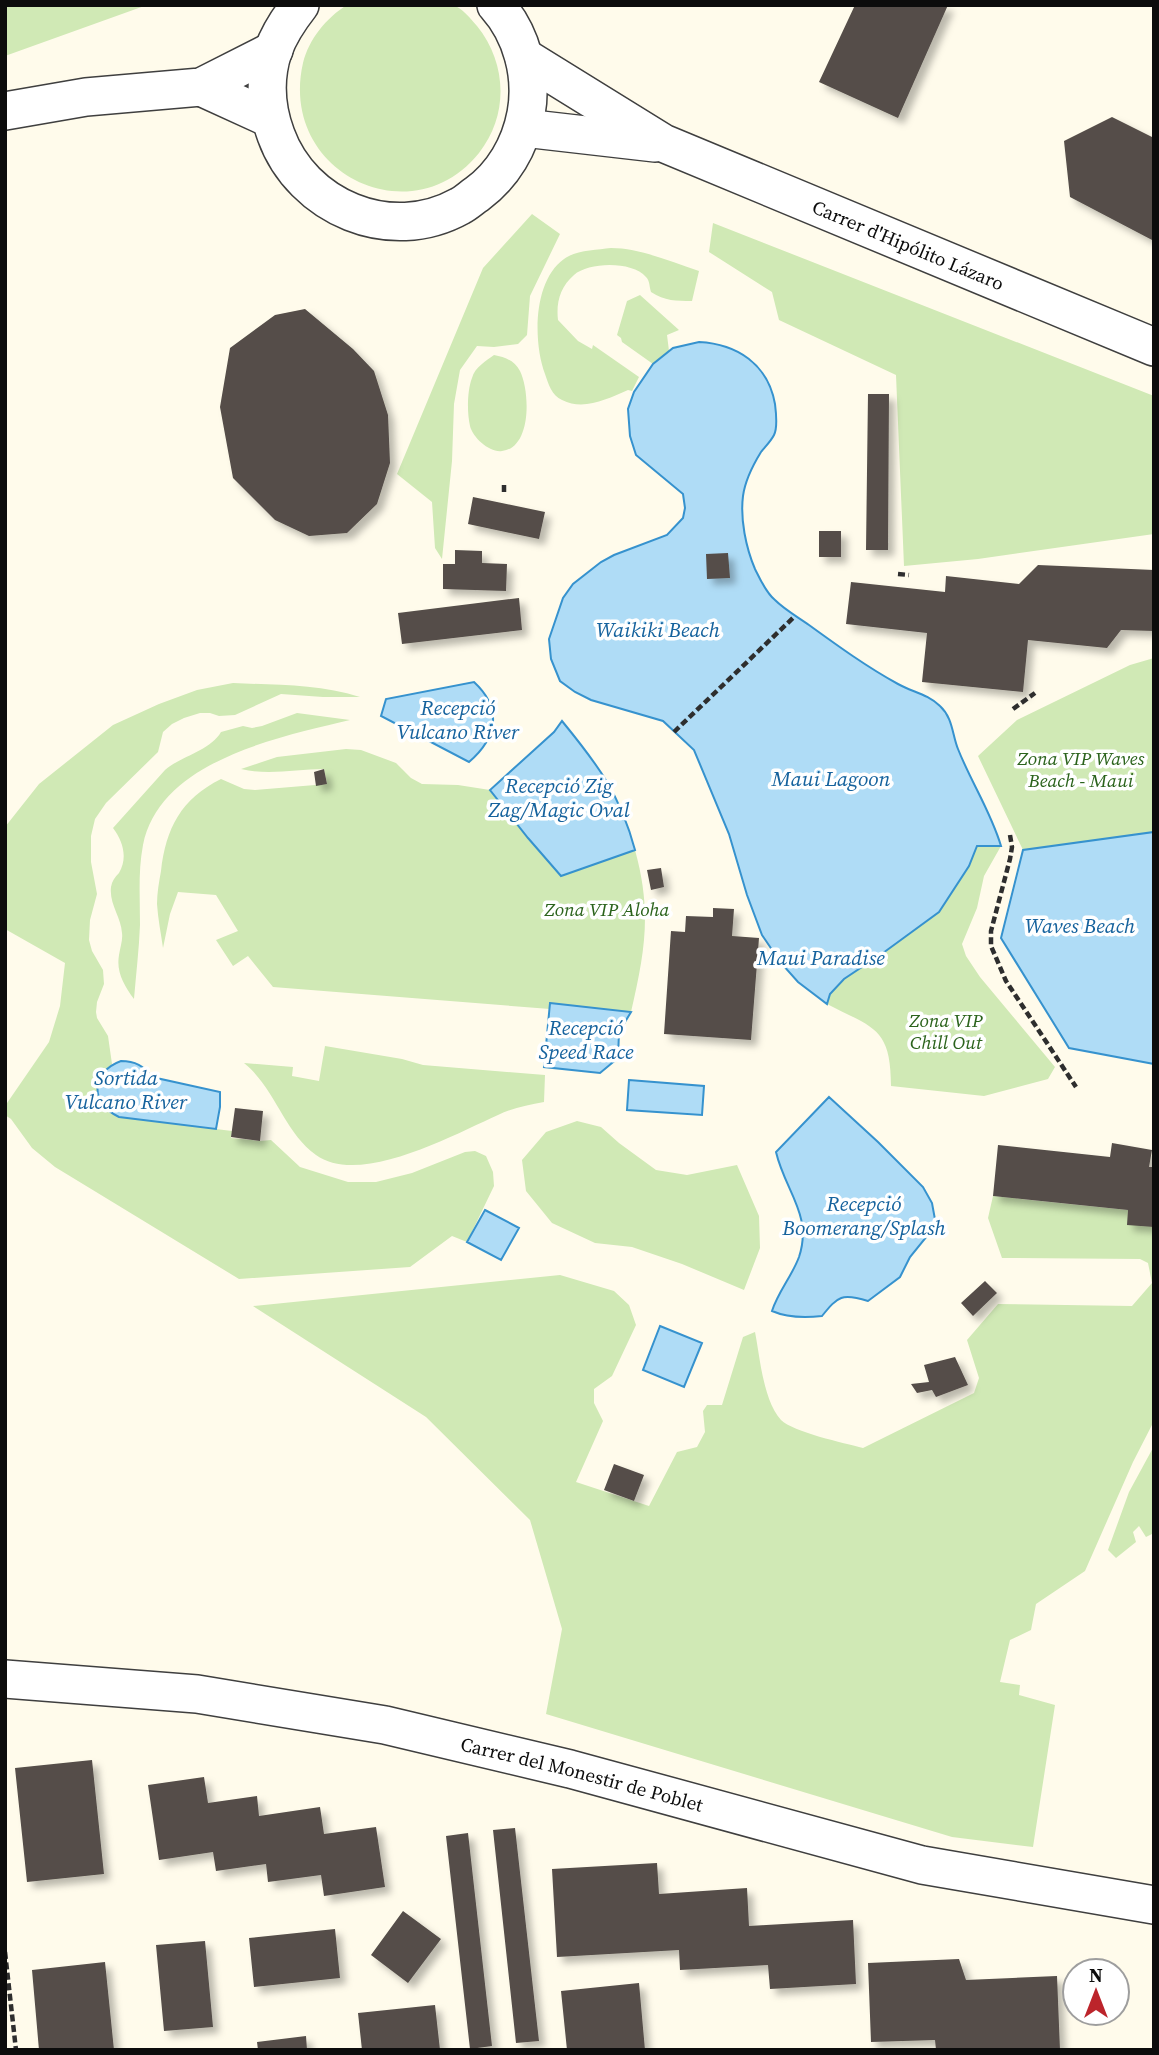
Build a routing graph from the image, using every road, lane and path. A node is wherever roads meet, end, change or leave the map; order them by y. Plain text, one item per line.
1 (300, 5) edge
2 (514, 25) edge
3 (274, 50) junction
4 (201, 87) junction
5 (5, 111) edge
6 (270, 118) junction
7 (524, 128) junction
8 (663, 144) junction
9 (1154, 347) edge
10 (504, 485) dead end
11 (504, 495) dead end
12 (898, 574) dead end
13 (909, 575) dead end
14 (795, 616) dead end
15 (1035, 693) dead end
16 (1013, 709) dead end
17 (674, 732) dead end
18 (1010, 835) dead end
19 (1076, 1087) dead end
20 (5, 1679) edge
21 (1154, 1905) edge
22 (5, 1952) edge
23 (16, 2050) edge

1 - 3 street
2 - 7 street
2 - 8 street, Carrer d'Hipólito Lázaro
3 - 4 street
3 - 6 street
4 - 5 street
4 - 6 street
6 - 7 street
7 - 8 street, Carrer d'Hipólito Lázaro
8 - 9 street, Carrer d'Hipólito Lázaro
10 - 11 path
12 - 13 path
14 - 17 path
15 - 16 path
18 - 19 path
20 - 21 street, Carrer del Monestir de Poblet
22 - 23 path

